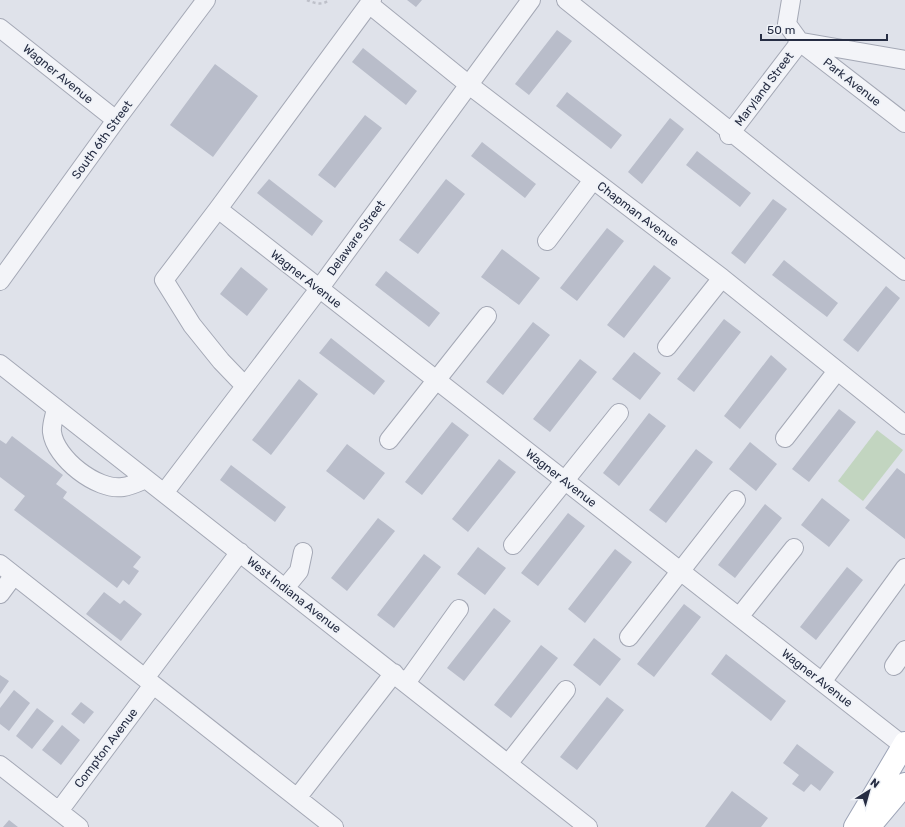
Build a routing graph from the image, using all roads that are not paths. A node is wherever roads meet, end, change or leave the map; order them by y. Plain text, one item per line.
1 (206, 0) edge
2 (531, 0) edge
3 (566, 0) edge
4 (791, 0) edge
5 (371, 2) edge
6 (0, 28) edge
7 (800, 42) junction
8 (905, 60) edge
9 (469, 85) junction
10 (116, 120) junction
11 (905, 123) edge
12 (730, 134) junction
13 (593, 180) junction
14 (218, 209) junction
15 (547, 241) dead end
16 (905, 271) edge
17 (722, 278) junction
18 (0, 281) edge
19 (319, 289) junction
20 (487, 316) dead end
21 (668, 347) dead end
22 (0, 364) edge
23 (838, 371) junction
24 (435, 380) junction
25 (245, 386) junction
26 (56, 408) junction
27 (619, 414) dead end
28 (903, 419) edge
29 (785, 438) dead end
30 (389, 440) dead end
31 (146, 479) junction
32 (564, 481) junction
33 (164, 493) junction
34 (736, 500) dead end
35 (514, 545) dead end
36 (794, 548) dead end
37 (240, 552) junction
38 (303, 552) dead end
39 (7, 570) edge
40 (680, 572) junction
41 (903, 575) edge
42 (285, 588) junction
43 (0, 594) edge
44 (459, 609) dead end
45 (739, 618) junction
46 (629, 637) dead end
47 (905, 650) edge
48 (894, 666) dead end
49 (400, 678) junction
50 (149, 681) junction
51 (822, 682) junction
52 (566, 690) dead end
53 (904, 745) edge
54 (508, 764) junction
55 (0, 765) edge
56 (905, 784) edge
57 (297, 798) junction
58 (59, 811) junction
59 (79, 827) edge
60 (334, 827) edge
61 (588, 827) edge
62 (855, 827) edge
63 (869, 827) edge

1 - 10 street, South 6th Street
2 - 9 street, Delaware Street
3 - 12 street
4 - 7 street, Maryland Street
5 - 9 street, Chapman Avenue
5 - 14 street
6 - 10 street, Wagner Avenue
7 - 8 street
7 - 11 street, Park Avenue
7 - 12 street, Maryland Street
9 - 13 street, Chapman Avenue
9 - 19 street, Delaware Street
10 - 18 street, South 6th Street
12 - 16 street
13 - 15 street
13 - 17 street, Chapman Avenue
14 - 19 street, Wagner Avenue
14 - 25 street
17 - 21 street
17 - 23 street, Chapman Avenue
19 - 24 street, Wagner Avenue
19 - 25 street, Delaware Street
20 - 24 street
22 - 26 street, West Indiana Avenue
23 - 28 street, Chapman Avenue
23 - 29 street
24 - 30 street
24 - 32 street, Wagner Avenue
25 - 33 street, Delaware Street
26 - 31 street, West Indiana Avenue
26 - 31 street
27 - 32 street
31 - 33 street, West Indiana Avenue
32 - 35 street
32 - 40 street, Wagner Avenue
33 - 37 street, West Indiana Avenue
34 - 40 street
36 - 45 street
37 - 42 street, West Indiana Avenue
37 - 50 street, Compton Avenue
38 - 42 street
39 - 43 street
39 - 50 street
40 - 45 street, Wagner Avenue
40 - 46 street
41 - 51 street
42 - 49 street, West Indiana Avenue
44 - 49 street
45 - 51 street, Wagner Avenue
47 - 48 street
49 - 54 street, West Indiana Avenue
49 - 57 street
50 - 57 street
50 - 58 street, Compton Avenue
51 - 53 street, Wagner Avenue
52 - 54 street
53 - 62 main road
54 - 61 street, West Indiana Avenue
55 - 58 street
56 - 63 main road
57 - 60 street
58 - 59 street

